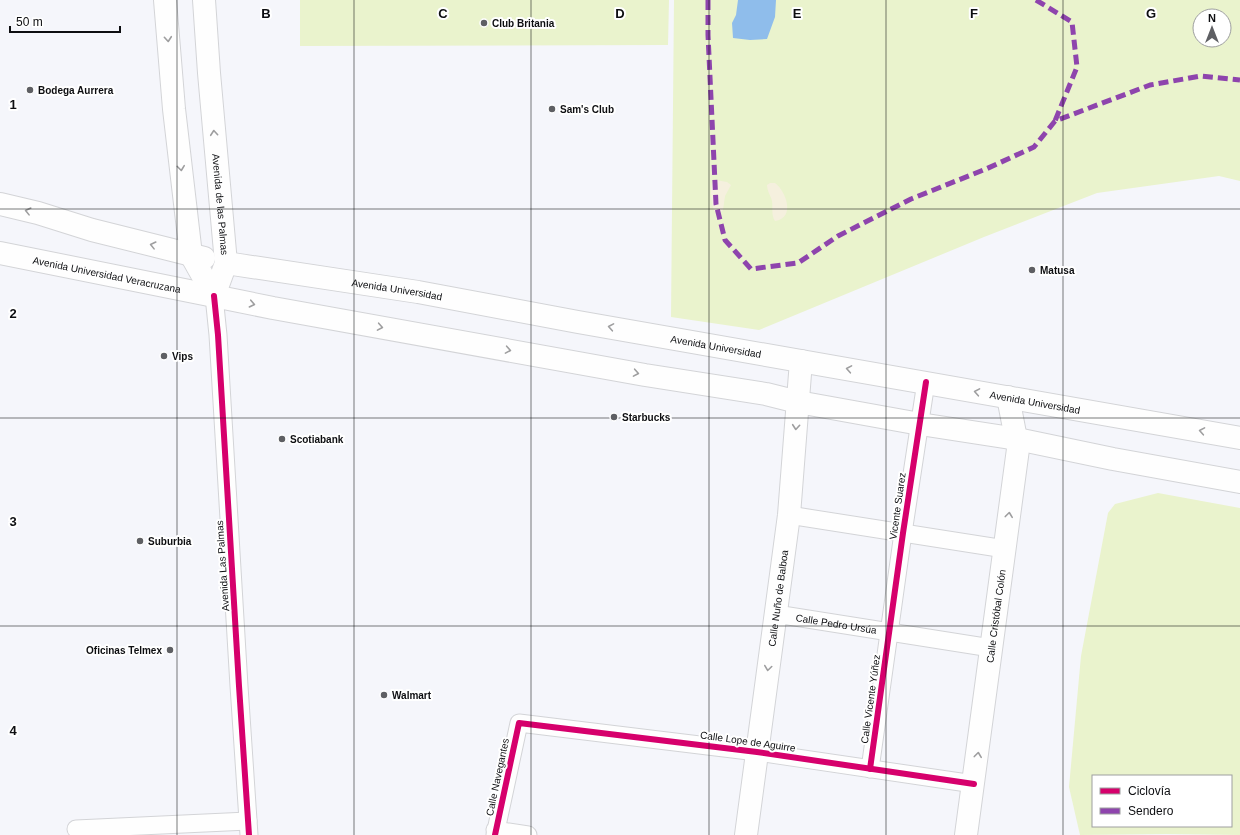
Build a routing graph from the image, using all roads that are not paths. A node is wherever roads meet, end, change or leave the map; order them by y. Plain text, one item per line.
1 (165, 0) edge
2 (204, 0) edge
3 (0, 204) edge
4 (0, 254) edge
5 (191, 255) junction
6 (226, 263) junction
7 (214, 296) junction
8 (801, 361) junction
9 (926, 382) junction
10 (1008, 397) junction
11 (798, 402) junction
12 (920, 424) junction
13 (1240, 438) edge
14 (1017, 440) junction
15 (1240, 482) edge
16 (789, 515) junction
17 (903, 533) junction
18 (1005, 549) junction
19 (776, 614) junction
20 (890, 632) junction
21 (991, 648) junction
22 (519, 723) joint
23 (757, 752) junction
24 (870, 769) junction
25 (974, 784) junction
26 (249, 828) edge
27 (87, 831) edge
28 (495, 833) edge
29 (528, 835) edge
30 (746, 835) edge
31 (966, 835) edge

1 -> 5 main road
6 -> 2 main road, Avenida de las Palmas
5 -> 3 main road
4 - 7 main road, Avenida Universidad Veracruzana
5 - 6 main road, Avenida Universidad
5 - 7 main road
6 - 7 main road, Avenida de las Palmas
8 -> 6 main road, Avenida Universidad
7 -> 11 main road
7 - 26 street, Avenida Las Palmas
9 -> 8 main road, Avenida Universidad
8 - 11 main road, Calle Nuño de Balboa
10 -> 9 main road, Avenida Universidad
9 - 12 street, Vicente Suarez
13 -> 10 main road, Avenida Universidad
10 - 14 main road, Calle Cristóbal Colón
11 - 12 main road
11 -> 16 main road, Calle Nuño de Balboa
12 - 14 main road
12 - 17 street, Vicente Suarez
14 - 15 main road
18 -> 14 main road, Calle Cristóbal Colón
16 - 17 street
16 - 19 main road, Calle Nuño de Balboa
17 - 18 street
17 - 20 street, Vicente Suarez
18 - 21 main road, Calle Cristóbal Colón
19 - 20 street, Calle Pedro Ursúa
19 -> 23 main road, Calle Nuño de Balboa
20 - 21 street, Calle Pedro Ursúa
20 - 24 street, Calle Vicente Yúñez
25 -> 21 main road, Calle Cristóbal Colón
22 - 23 street, Calle Lope de Aguirre
22 - 28 street, Calle Navegantes
23 - 24 street, Calle Lope de Aguirre
23 - 30 main road, Calle Nuño de Balboa
24 - 25 street, Calle Lope de Aguirre
25 - 31 main road, Calle Cristóbal Colón
26 - 27 street
28 - 29 street

